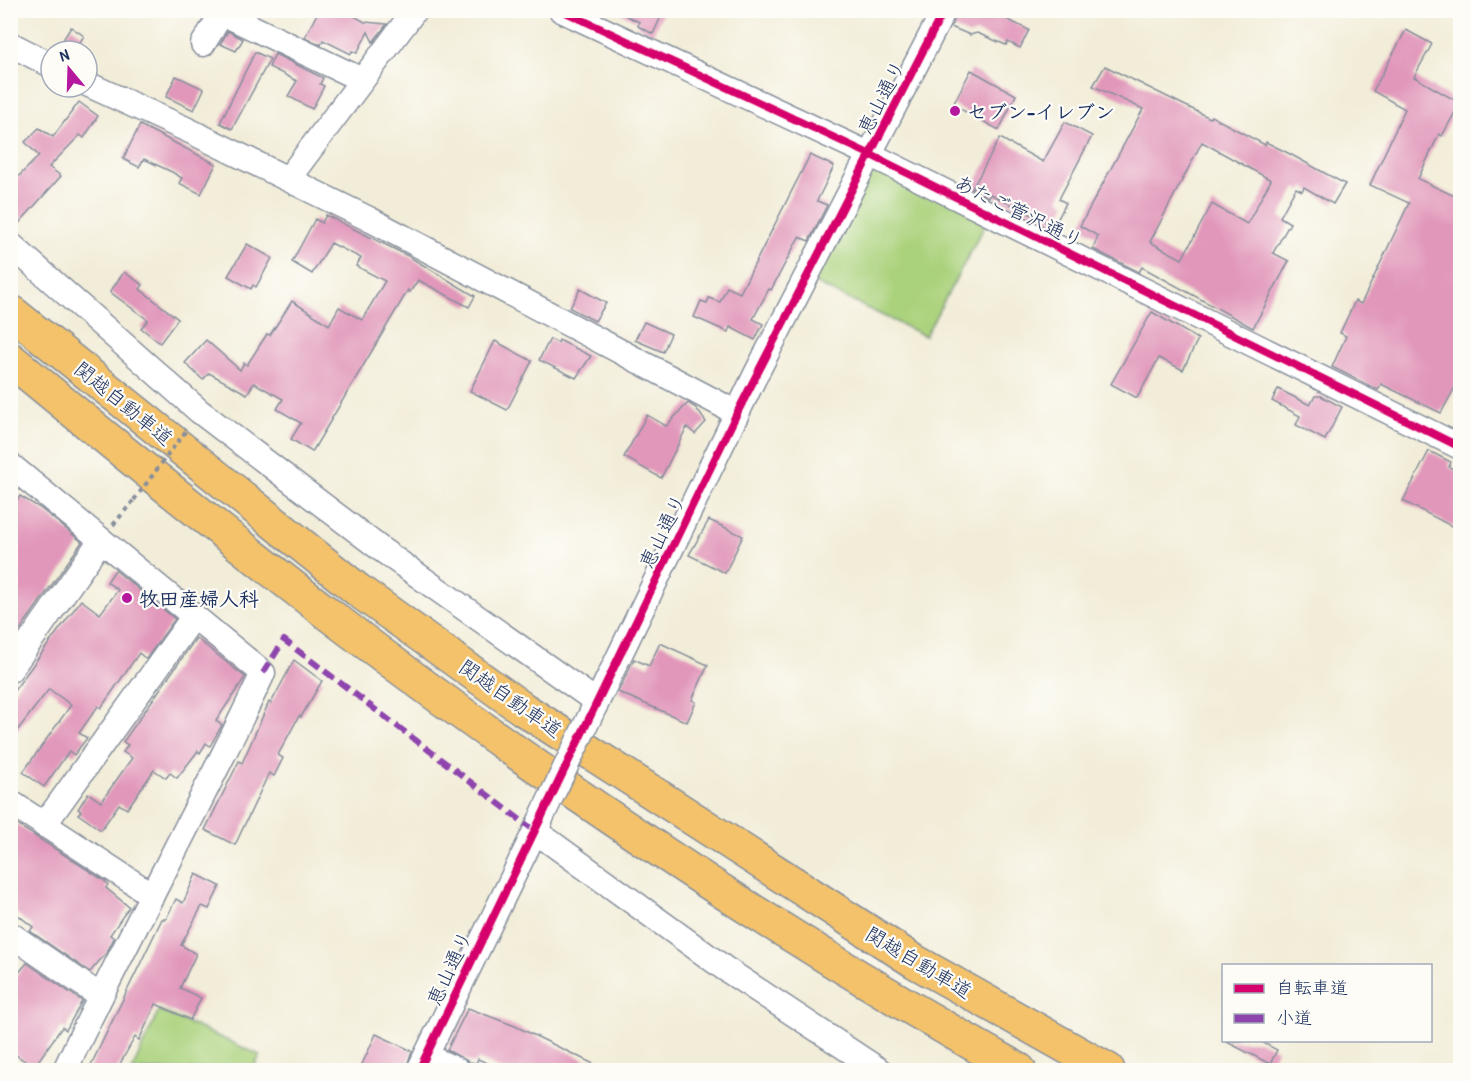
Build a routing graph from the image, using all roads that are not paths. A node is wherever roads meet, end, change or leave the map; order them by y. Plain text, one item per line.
1 (415, 10) edge
2 (561, 10) edge
3 (944, 10) edge
4 (223, 12) edge
5 (10, 44) edge
6 (203, 44) dead end
7 (39, 59) edge
8 (362, 80) junction
9 (99, 90) edge
10 (869, 154) junction
11 (288, 179) junction
12 (10, 243) edge
13 (10, 311) edge
14 (10, 359) edge
15 (737, 412) junction
16 (1461, 447) edge
17 (14, 477) edge
18 (101, 540) junction
19 (194, 616) junction
20 (10, 670) edge
21 (594, 708) junction
22 (10, 802) edge
23 (538, 824) junction
24 (44, 825) junction
25 (152, 896) junction
26 (10, 934) edge
27 (100, 996) junction
28 (423, 1063) edge
29 (65, 1071) edge
30 (457, 1071) edge
31 (879, 1071) edge
32 (1019, 1071) edge
33 (1108, 1071) edge

1 - 8 street
2 - 10 street, あたご菅沢通り
3 - 10 street, 恵山通り
4 - 6 street
4 - 8 street
5 - 7 street
8 - 11 street
9 - 11 street
10 - 15 street, 恵山通り
10 - 16 street, あたご菅沢通り
11 - 15 street
12 - 21 street
13 - 33 highway, 関越自動車道
14 - 32 highway, 関越自動車道
15 - 21 street, 恵山通り
17 - 18 street
18 - 19 street
18 - 20 street
19 - 24 street
19 - 25 street
21 - 23 street, 恵山通り, bridge
22 - 24 street
23 - 28 street, 恵山通り
23 - 31 street
24 - 25 street
25 - 27 street
26 - 27 street
27 - 29 street
28 - 30 street

